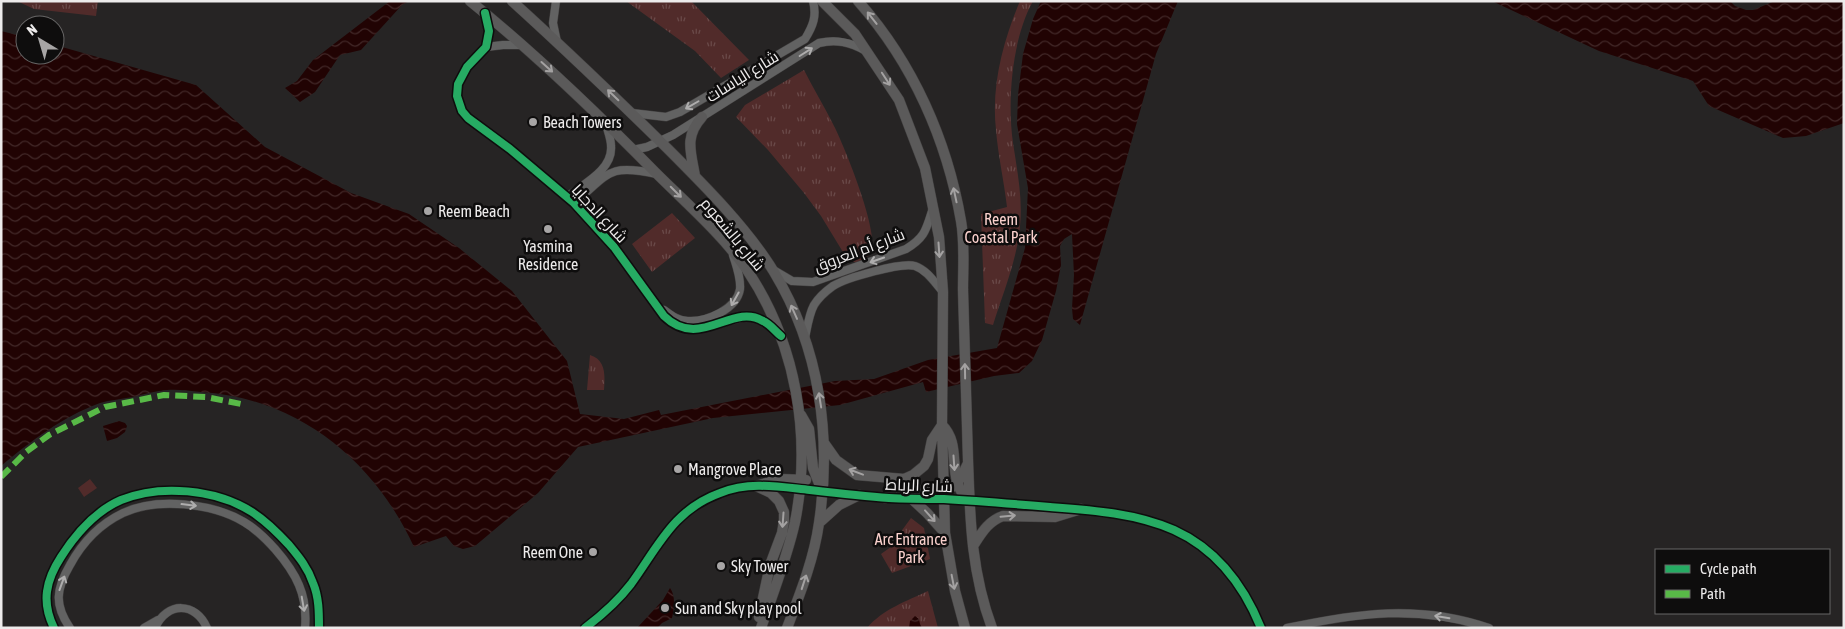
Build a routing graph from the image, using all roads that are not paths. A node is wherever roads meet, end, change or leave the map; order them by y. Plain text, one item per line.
1 (470, 1) edge
2 (512, 1) edge
3 (556, 1) edge
4 (813, 1) edge
5 (822, 1) edge
6 (858, 1) edge
7 (485, 13) junction
8 (557, 42) junction
9 (522, 45) junction
10 (486, 47) junction
11 (867, 52) junction
12 (632, 113) junction
13 (702, 117) junction
14 (606, 123) junction
15 (660, 141) junction
16 (633, 150) junction
17 (658, 174) junction
18 (695, 176) junction
19 (566, 197) junction
20 (574, 203) junction
21 (933, 206) junction
22 (732, 253) junction
23 (773, 270) junction
24 (816, 281) junction
25 (942, 292) junction
26 (824, 293) junction
27 (658, 306) junction
28 (781, 336) junction
29 (805, 338) junction
30 (800, 414) junction
31 (942, 425) junction
32 (824, 443) junction
33 (824, 460) junction
34 (968, 462) junction
35 (815, 476) junction
36 (957, 484) junction
37 (800, 485) junction
38 (756, 486) junction
39 (822, 492) junction
40 (859, 495) junction
41 (944, 495) junction
42 (885, 498) junction
43 (913, 500) junction
44 (969, 501) junction
45 (1081, 509) junction
46 (819, 523) junction
47 (945, 533) junction
48 (973, 546) junction
49 (157, 624) edge
50 (54, 628) edge
51 (70, 628) edge
52 (144, 628) edge
53 (207, 628) edge
54 (305, 628) edge
55 (319, 628) edge
56 (585, 628) edge
57 (760, 628) edge
58 (787, 628) edge
59 (964, 628) edge
60 (992, 628) edge
61 (1262, 628) edge
62 (1288, 628) edge
63 (1489, 628) edge

1 - 7 main road, شارع بالشعوم
2 - 8 main road, شارع بالشعوم
3 - 8 street
4 -> 12 street, شارع الياسات
5 - 11 main road
34 -> 6 main road
7 - 9 main road, شارع بالشعوم
7 - 10 street
12 -> 8 main road, شارع بالشعوم
9 - 10 street
9 -> 14 main road, شارع بالشعوم
10 - 19 street, شارع الدجايا
13 -> 11 street, شارع الياسات
11 -> 21 main road
12 - 15 main road, شارع بالشعوم
13 - 15 street, شارع الياسات
13 - 18 main road
14 - 16 main road, شارع بالشعوم
14 - 19 street
15 - 16 street, شارع الياسات
15 - 18 main road, شارع بالشعوم
16 - 17 main road, شارع بالشعوم
17 - 20 street
17 -> 22 main road, شارع بالشعوم
18 - 23 main road, شارع بالشعوم
19 - 20 street, شارع الدجايا
20 - 27 street, شارع الدجايا
21 -> 24 street, شارع أم العروق
21 -> 25 main road
22 -> 27 street, شارع الدجايا
22 - 28 main road, شارع بالشعوم
23 - 24 street, شارع أم العروق
29 -> 23 main road, شارع بالشعوم
24 - 26 street
25 - 26 street, شارع أم العروق
25 - 31 main road
26 - 29 street, شارع أم العروق
27 - 28 street, شارع الدجايا
28 - 30 main road, شارع بالشعوم
32 -> 29 main road, شارع بالشعوم
30 - 35 main road
30 - 37 main road, شارع بالشعوم
31 -> 32 main road
31 -> 36 main road
31 - 41 main road
32 - 33 main road, شارع بالشعوم
33 - 35 main road
33 - 39 main road, شارع بالشعوم
34 - 36 main road
34 - 44 main road
35 - 37 main road
35 - 39 main road
36 - 41 main road
36 - 44 main road
37 - 38 main road
37 - 39 street, شارع الرباط
37 - 57 main road, شارع بالشعوم
38 - 56 street
38 -> 57 main road
39 - 40 street, شارع الرباط
39 - 46 main road, شارع بالشعوم
40 - 42 street, شارع الرباط
40 - 46 main road
41 - 42 main road
41 - 43 street, شارع الرباط
41 - 44 street, شارع الرباط
41 - 47 main road
42 - 43 street, شارع الرباط
43 -> 47 main road
44 - 45 street, شارع الرباط
44 - 48 main road
48 -> 45 main road
45 - 61 street, شارع الرباط
58 -> 46 main road, شارع بالشعوم
47 -> 59 main road
48 - 60 main road
49 - 52 street
49 - 53 street
50 - 55 street
51 -> 54 street
63 -> 62 street

